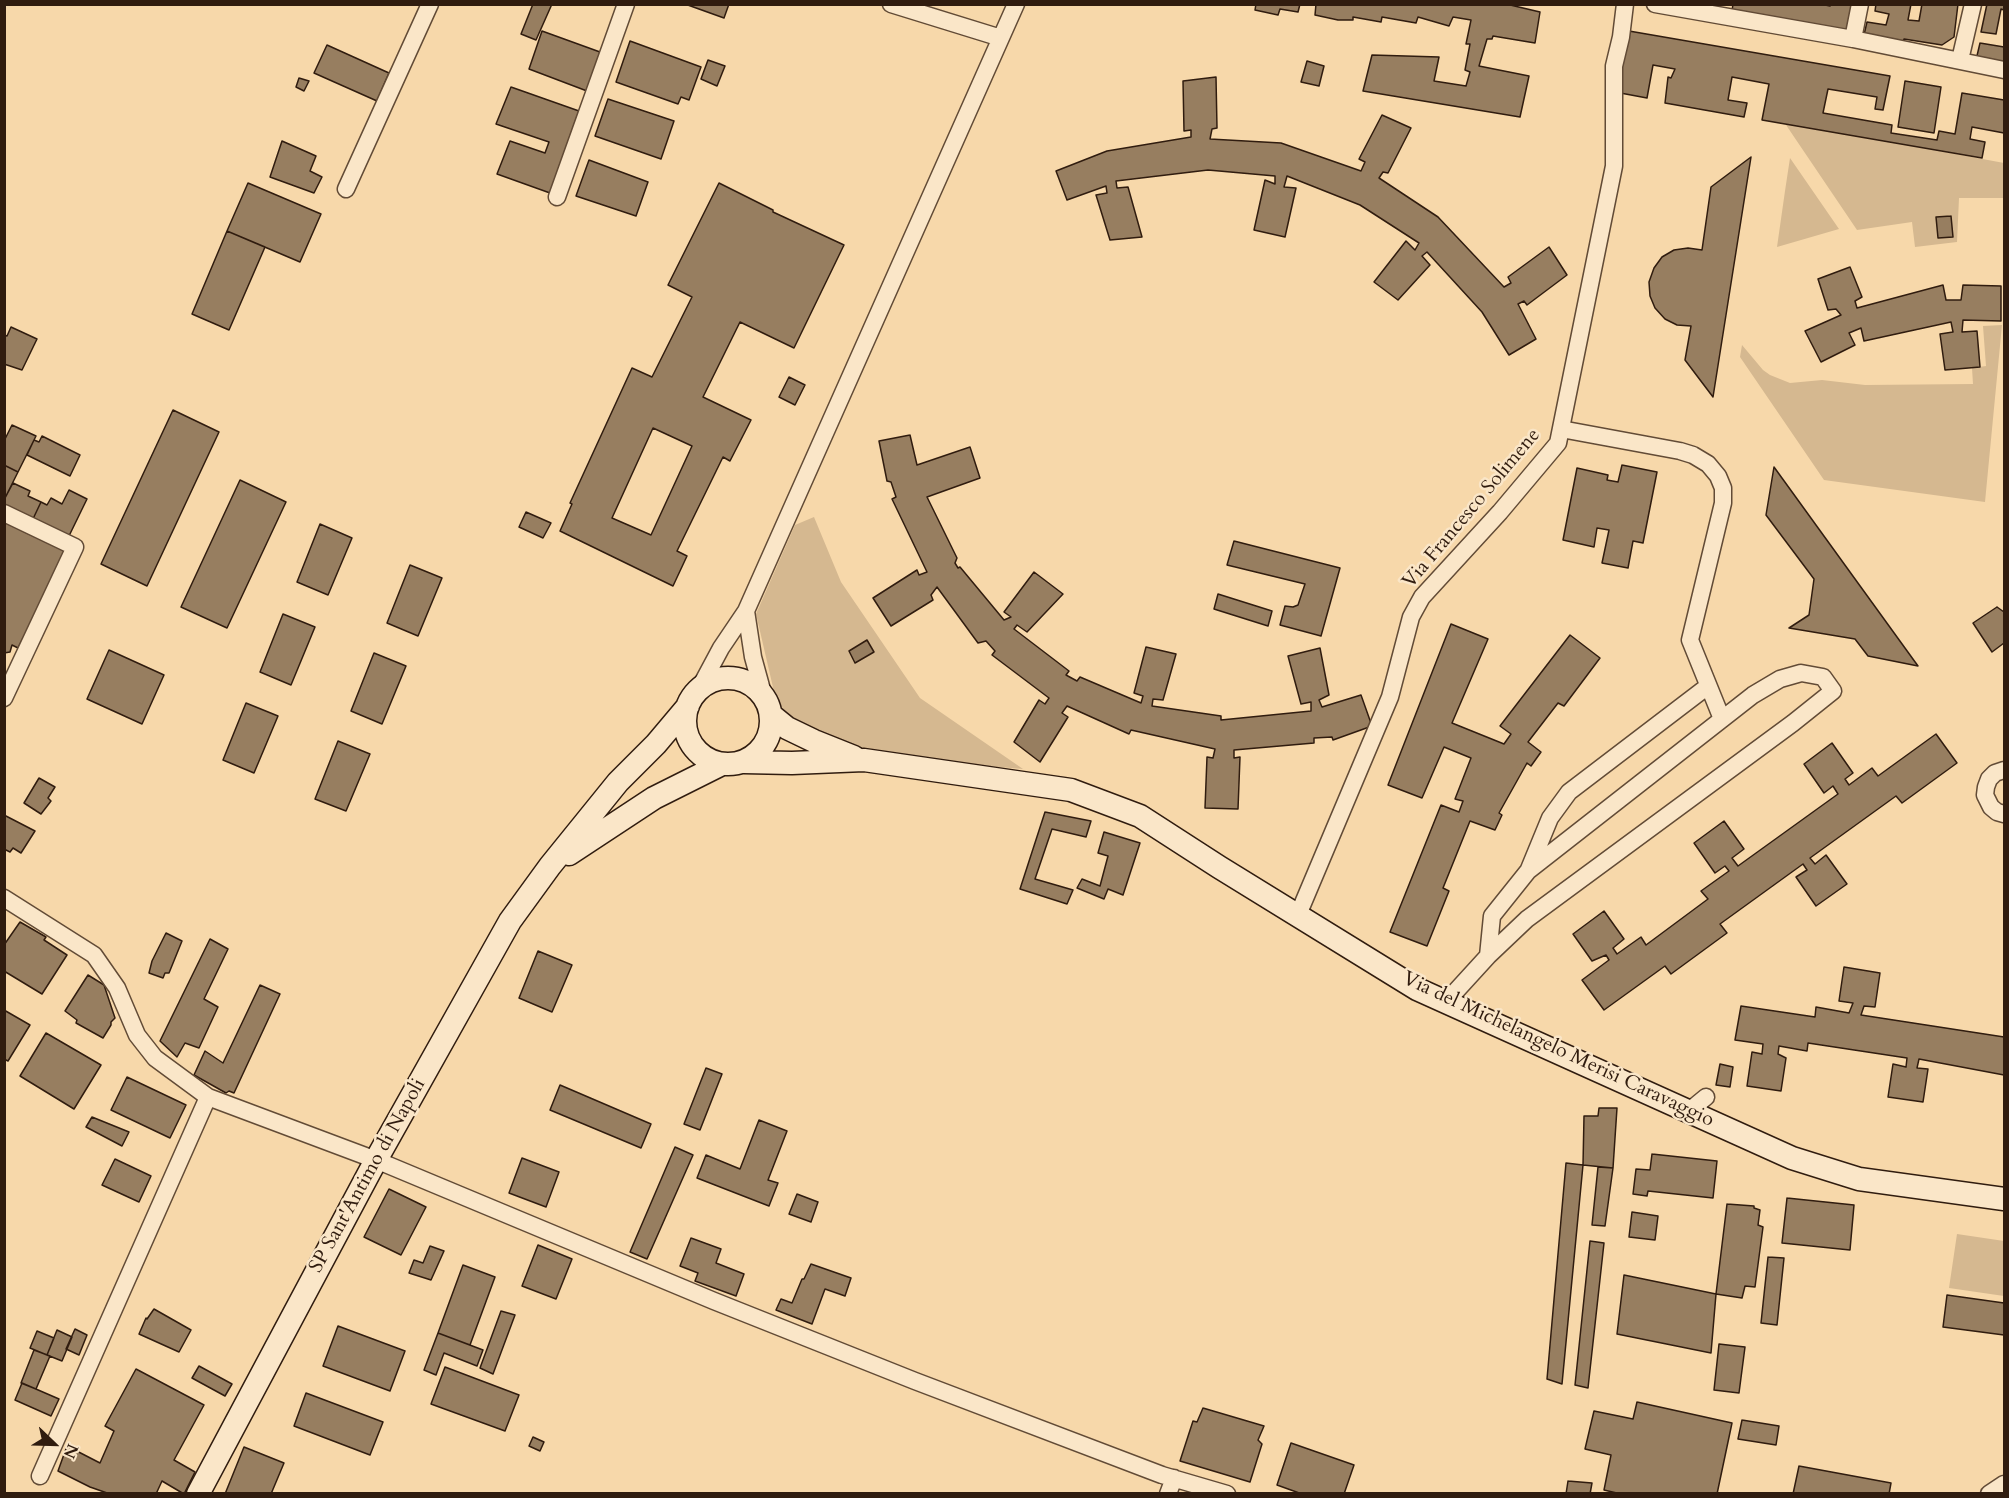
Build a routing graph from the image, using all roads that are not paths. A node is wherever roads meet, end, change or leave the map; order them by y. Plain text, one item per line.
1 (430, 4) edge
2 (626, 4) edge
3 (891, 4) edge
4 (1016, 4) edge
5 (1625, 4) edge
6 (1655, 4) edge
7 (1860, 4) edge
8 (1973, 4) edge
9 (1721, 10) edge
10 (1001, 38) junction
11 (1853, 39) junction
12 (1960, 60) junction
13 (2004, 70) edge
14 (346, 189) dead end
15 (557, 197) dead end
16 (1561, 429) junction
17 (4, 513) edge
18 (746, 611) junction
19 (1708, 686) junction
20 (4, 698) edge
21 (693, 698) junction
22 (767, 706) junction
23 (1722, 719) junction
24 (864, 760) junction
25 (733, 763) junction
26 (2004, 770) edge
27 (2004, 814) edge
28 (550, 866) junction
29 (1528, 871) junction
30 (4, 898) edge
31 (1298, 915) junction
32 (1488, 956) junction
33 (1446, 1002) junction
34 (1706, 1097) dead end
35 (208, 1098) junction
36 (1689, 1111) junction
37 (376, 1160) junction
38 (2004, 1199) edge
39 (40, 1476) dead end
40 (2004, 1484) edge
41 (1171, 1486) edge
42 (198, 1494) edge
43 (1227, 1494) edge
44 (1989, 1494) edge

1 - 14 street
2 - 15 street
3 - 10 street
4 - 10 street
5 - 16 street, Via Francesco Solimene
6 - 9 street
7 - 11 street
8 - 12 street
9 - 11 street
10 - 18 street
11 - 12 street
12 - 13 street
16 - 19 street
16 - 31 street, Via Francesco Solimene
17 - 20 street
18 - 21 street
18 - 22 street
19 - 23 street
19 - 29 street
21 - 22 street
21 - 25 street
21 - 28 street, SP Sant'Antimo di Napoli
22 - 24 street, Via del Michelangelo Merisi Caravaggio
22 - 25 street
23 - 29 street
23 - 32 street
24 - 25 street, Via del Michelangelo Merisi Caravaggio
24 - 31 street, Via del Michelangelo Merisi Caravaggio
25 - 28 street, SP Sant'Antimo di Napoli
26 - 27 street
28 - 37 street, SP Sant'Antimo di Napoli
29 - 32 street
30 - 35 street
31 - 33 street, Via del Michelangelo Merisi Caravaggio
32 - 33 street
33 - 36 street, Via del Michelangelo Merisi Caravaggio
34 - 36 street
35 - 37 street
35 - 39 street
36 - 38 street, Via del Michelangelo Merisi Caravaggio
37 - 41 street
37 - 42 street, SP Sant'Antimo di Napoli
40 - 44 street
41 - 43 street

